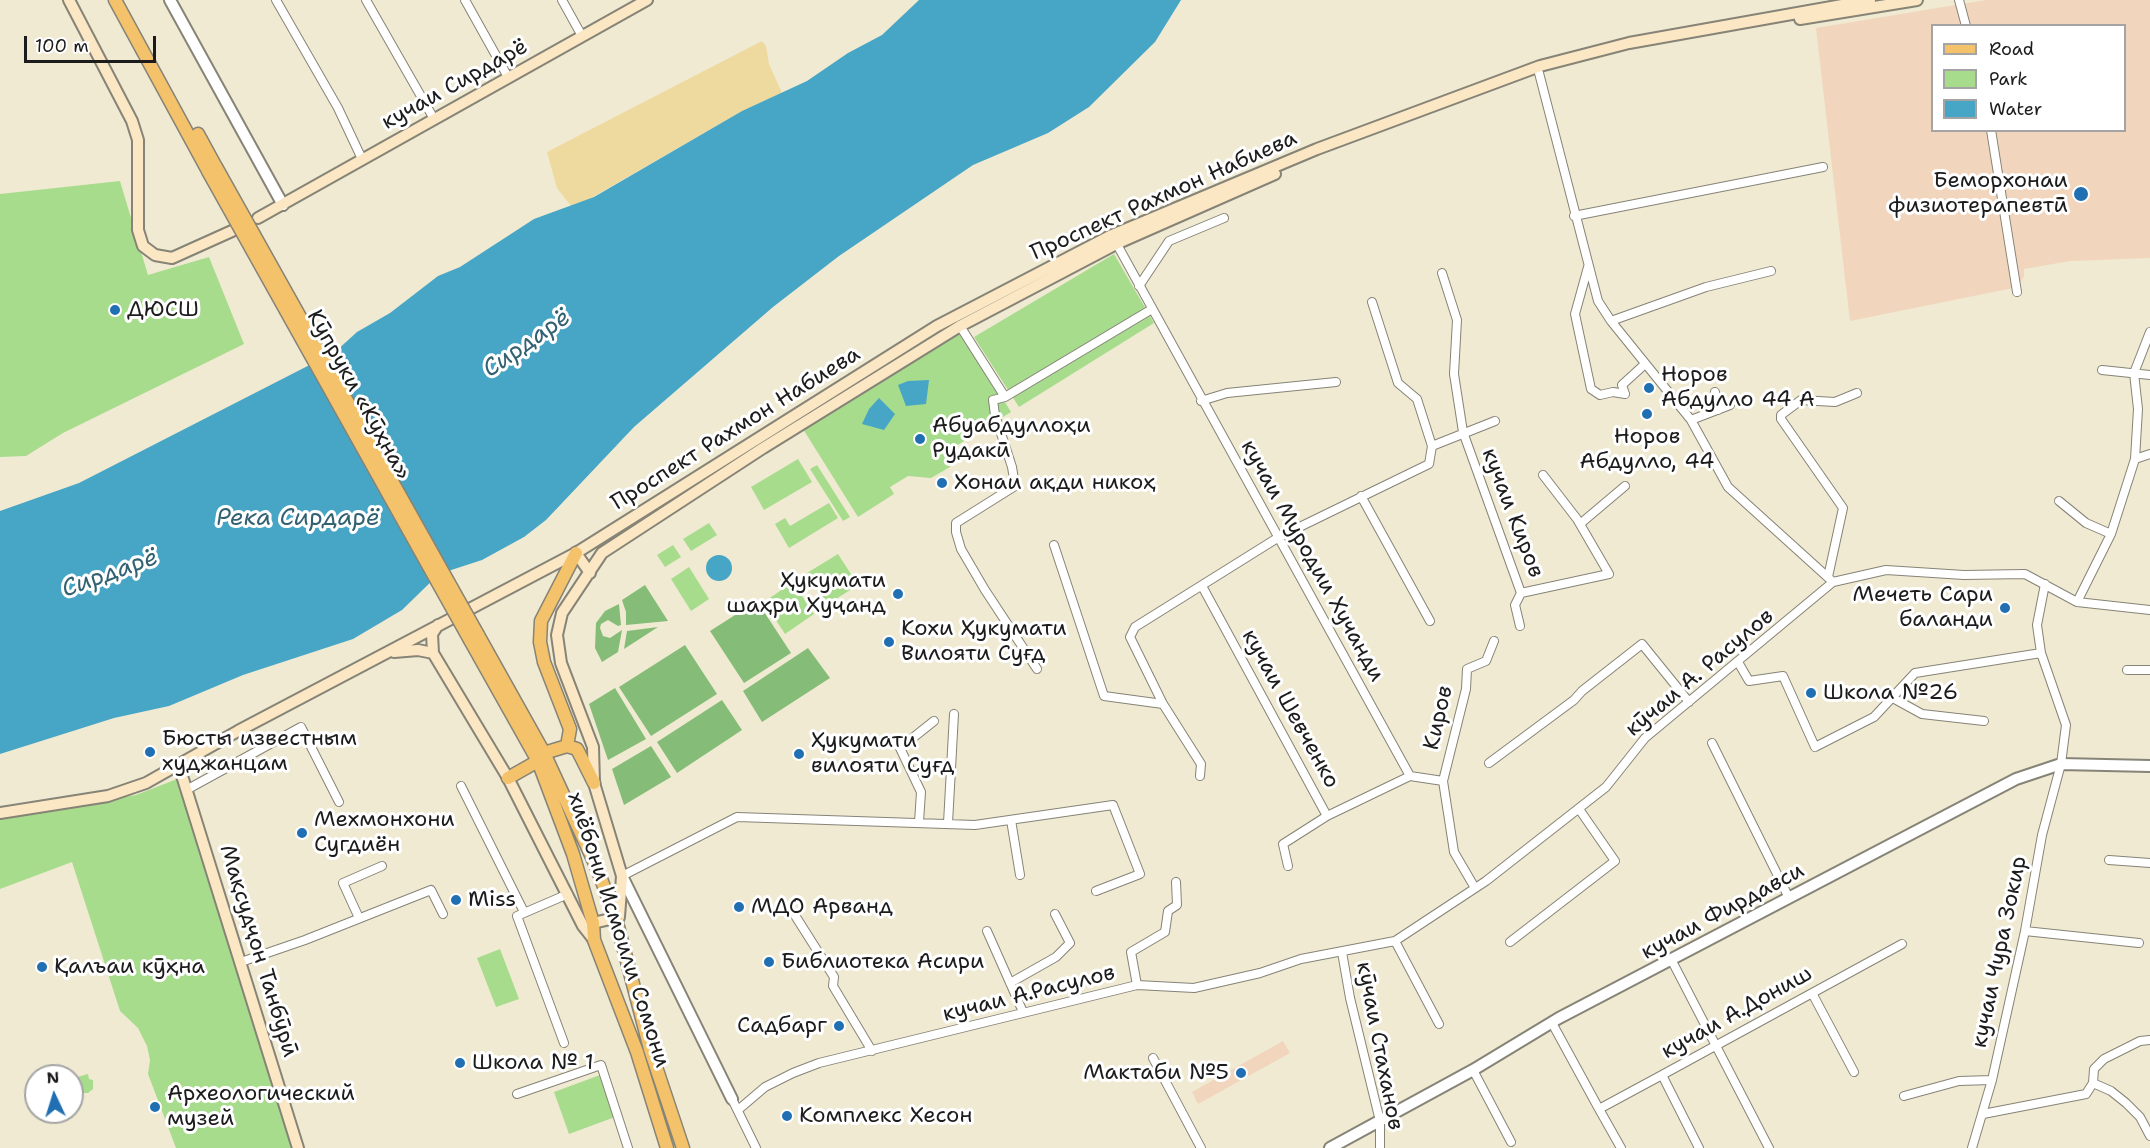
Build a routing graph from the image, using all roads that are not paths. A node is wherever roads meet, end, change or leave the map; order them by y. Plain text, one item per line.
1 (69, 0) edge
2 (115, 0) edge
3 (123, 0) edge
4 (170, 0) edge
5 (276, 0) edge
6 (366, 0) edge
7 (465, 0) edge
8 (562, 0) edge
9 (647, 0) edge
10 (1870, 0) edge
11 (1917, 0) edge
12 (1959, 0) edge
13 (1965, 24) edge
14 (582, 36) junction
15 (1539, 74) junction
16 (508, 77) junction
17 (434, 119) junction
18 (1991, 132) edge
19 (362, 159) junction
20 (1823, 167) dead end
21 (212, 169) junction
22 (283, 205) junction
23 (1574, 216) junction
24 (258, 218) dead end
25 (1224, 218) dead end
26 (232, 231) dead end
27 (1114, 240) junction
28 (1588, 267) junction
29 (1771, 271) dead end
30 (1442, 273) dead end
31 (1139, 286) junction
32 (2017, 292) dead end
33 (1372, 302) dead end
34 (1152, 309) junction
35 (1611, 321) junction
36 (960, 326) junction
37 (2150, 332) edge
38 (1645, 364) junction
39 (2102, 370) dead end
40 (2134, 373) junction
41 (2150, 375) edge
42 (1336, 382) dead end
43 (1714, 392) dead end
44 (1857, 393) dead end
45 (1005, 397) junction
46 (1201, 400) junction
47 (1730, 405) dead end
48 (1718, 410) junction
49 (1691, 420) junction
50 (1495, 421) dead end
51 (1462, 432) junction
52 (1432, 446) junction
53 (2150, 454) edge
54 (2135, 459) junction
55 (1544, 475) dead end
56 (1625, 486) dead end
57 (1361, 496) junction
58 (2059, 501) dead end
59 (1580, 524) junction
60 (2111, 534) junction
61 (1279, 537) junction
62 (1054, 545) dead end
63 (576, 552) junction
64 (590, 573) junction
65 (1830, 579) junction
66 (2045, 584) junction
67 (1202, 585) junction
68 (1521, 593) junction
69 (2077, 602) junction
70 (2150, 610) edge
71 (1430, 621) dead end
72 (438, 625) junction
73 (1520, 626) dead end
74 (1494, 641) dead end
75 (387, 653) junction
76 (433, 653) junction
77 (2041, 653) junction
78 (1738, 662) junction
79 (1037, 669) dead end
80 (2127, 670) dead end
81 (2150, 670) edge
82 (1891, 697) junction
83 (1689, 702) junction
84 (1163, 704) junction
85 (954, 714) dead end
86 (934, 721) dead end
87 (1984, 721) dead end
88 (1712, 743) dead end
89 (567, 746) junction
90 (541, 757) junction
91 (1489, 763) dead end
92 (2061, 764) junction
93 (179, 766) junction
94 (2150, 766) edge
95 (1200, 776) dead end
96 (1410, 776) junction
97 (508, 777) junction
98 (1443, 781) junction
99 (594, 783) junction
100 (461, 786) dead end
101 (188, 789) junction
102 (339, 802) dead end
103 (1579, 809) junction
104 (0, 813) edge
105 (1327, 816) junction
106 (1011, 820) junction
107 (919, 822) junction
108 (948, 823) junction
109 (2109, 860) dead end
110 (2150, 863) edge
111 (382, 866) dead end
112 (1288, 866) dead end
113 (1020, 875) dead end
114 (622, 876) junction
115 (1176, 882) dead end
116 (1474, 888) junction
117 (1096, 891) dead end
118 (568, 894) junction
119 (1789, 898) junction
120 (524, 912) junction
121 (443, 914) dead end
122 (1055, 914) dead end
123 (796, 917) dead end
124 (359, 918) junction
125 (616, 919) junction
126 (593, 923) junction
127 (987, 931) dead end
128 (2025, 931) junction
129 (594, 940) junction
130 (1395, 941) junction
131 (1510, 942) dead end
132 (2139, 943) dead end
133 (1902, 944) dead end
134 (1342, 952) junction
135 (241, 962) junction
136 (1672, 962) junction
137 (1010, 983) junction
138 (1137, 985) junction
139 (1812, 993) junction
140 (1023, 1012) junction
141 (1552, 1023) junction
142 (1439, 1024) dead end
143 (2150, 1040) edge
144 (564, 1043) dead end
145 (1714, 1046) junction
146 (872, 1051) junction
147 (1153, 1058) dead end
148 (1473, 1070) junction
149 (1854, 1072) dead end
150 (1662, 1075) junction
151 (1992, 1080) junction
152 (2093, 1083) junction
153 (517, 1094) dead end
154 (1904, 1096) dead end
155 (732, 1099) joint
156 (1599, 1108) junction
157 (738, 1110) junction
158 (1983, 1114) junction
159 (1380, 1121) junction
160 (2150, 1136) edge
161 (1511, 1142) dead end
162 (298, 1148) edge
163 (628, 1148) edge
164 (667, 1148) edge
165 (683, 1148) edge
166 (756, 1148) edge
167 (1201, 1148) edge
168 (1330, 1148) edge
169 (1380, 1148) edge
170 (1621, 1148) edge
171 (1699, 1148) edge
172 (1769, 1148) edge
173 (1972, 1148) edge

1 - 26 main road
2 - 21 main road
3 - 21 main road
4 - 22 street
5 - 19 street
6 - 17 street
7 - 16 street
8 - 14 street
9 - 14 main road, кучаи Сирдарё
10 - 27 main road, Проспект Рахмон Набиева
11 - 15 main road, Проспект Рахмон Набиева
12 - 13 street
14 - 16 main road, кучаи Сирдарё
15 - 23 street
15 - 27 main road, Проспект Рахмон Набиева
16 - 17 main road, кучаи Сирдарё
17 - 19 main road, кучаи Сирдарё
18 - 32 street
19 - 22 main road, кучаи Сирдарё
20 - 23 street
21 - 90 main road, Кӯпруки «Кӯҳна», bridge
22 - 24 main road, кучаи Сирдарё
23 - 28 street
25 - 31 street
27 - 31 street, кучаи Муродии Хучанди
27 - 36 main road, Проспект Рахмон Набиева
27 - 63 main road, Проспект Рахмон Набиева
28 - 35 street
28 - 38 street
29 - 35 street
30 - 51 street, кучаи Киров
31 - 34 street, кучаи Муродии Хучанди
33 - 52 street
34 - 45 street
34 - 46 street, кучаи Муродии Хучанди
35 - 38 street
36 - 45 street
36 - 64 main road, Проспект Рахмон Набиева
37 - 40 street
38 - 49 street
39 - 40 street
40 - 41 street
40 - 54 street
42 - 46 street
43 - 48 street
44 - 65 street
45 - 79 street
46 - 61 street, кучаи Муродии Хучанди
47 - 48 street
48 - 49 street
49 - 65 street
50 - 51 street, кучаи Киров
51 - 52 street, кучаи Киров
51 - 68 street, кучаи Киров
52 - 57 street
53 - 54 street
54 - 60 street
55 - 59 street
56 - 59 street
57 - 61 street
57 - 71 street
58 - 60 street
59 - 68 street, кучаи Киров
60 - 69 street
61 - 67 street
61 - 96 street, кучаи Муродии Хучанди
62 - 84 street
63 - 64 main road
63 - 72 main road, Проспект Рахмон Набиева
63 - 89 main road
64 - 99 main road, Проспект Рахмон Набиева
65 - 66 street, кӯчаи А. Расулов
65 - 78 street, кӯчаи А. Расулов
66 - 69 street
66 - 77 street, кучаи Чура Зокир
67 - 84 street
67 - 105 street, кучаи Шевченко
68 - 73 street
69 - 70 street
72 - 75 main road, Проспект Рахмон Набиева
72 - 76 main road
74 - 98 street, Киров
75 - 76 main road
75 - 93 main road, Проспект Рахмон Набиева
76 - 97 main road
77 - 82 street
77 - 92 street, кучаи Чура Зокир
78 - 82 street
78 - 83 street, кӯчаи А. Расулов
80 - 81 street
82 - 87 street
83 - 91 street
83 - 103 street, кӯчаи А. Расулов
84 - 95 street
85 - 108 street
86 - 107 street
88 - 119 street
89 - 90 main road
89 - 99 main road
90 - 97 main road
90 - 125 main road
90 - 126 main road, хиёбони Исмоили Сомони
92 - 94 street, кучаи Фирдавси
92 - 119 street, кучаи Фирдавси
92 - 128 street, кучаи Чура Зокир
93 - 101 main road, Мақсудҷон Танбӯрӣ
93 - 104 main road, Проспект Рахмон Набиева
96 - 98 street
96 - 105 street
97 - 118 main road
98 - 116 street
99 - 114 main road, Проспект Рахмон Набиева
100 - 120 street
101 - 102 street
101 - 135 main road, Мақсудҷон Танбӯрӣ
103 - 116 street, кӯчаи А. Расулов
103 - 131 street
105 - 112 street, кучаи Шевченко
106 - 108 street
106 - 113 street
106 - 117 street
107 - 108 street
107 - 114 street
109 - 110 street
111 - 124 street
114 - 125 main road, Проспект Рахмон Набиева
114 - 155 street
115 - 138 street
116 - 130 street, кӯчаи А. Расулов
118 - 120 street
118 - 129 main road
119 - 136 street, кучаи Фирдавси
120 - 144 street
121 - 124 street
122 - 137 street
123 - 146 street
124 - 135 street
125 - 126 main road
125 - 165 main road
126 - 129 main road, хиёбони Исмоили Сомони
127 - 137 street
128 - 132 street
128 - 151 street, кучаи Чура Зокир
129 - 164 main road, хиёбони Исмоили Сомони
130 - 134 street, кӯчаи А. Расулов
130 - 142 street
133 - 139 street, кучаи А.Дониш
134 - 138 street, кучаи А.Расулов
134 - 159 street, кӯчаи Стаханов
135 - 162 main road, Мақсудҷон Танбӯрӣ
136 - 141 street, кучаи Фирдавси
136 - 145 street
137 - 140 street
138 - 140 street, кучаи А.Расулов
139 - 145 street, кучаи А.Дониш
139 - 149 street
140 - 146 street, кучаи А.Расулов
141 - 148 street, кучаи Фирдавси
141 - 156 street
143 - 152 street
145 - 150 street, кучаи А.Дониш
145 - 172 street
146 - 157 street, кучаи А.Расулов
147 - 167 street
148 - 159 street, кучаи Фирдавси
148 - 161 street
150 - 156 street
150 - 171 street, кучаи А.Дониш
151 - 154 street
151 - 158 street, кучаи Чура Зокир
152 - 158 street
152 - 160 street
153 - 163 street
155 - 157 street
156 - 170 street
157 - 166 street
158 - 173 street, кучаи Чура Зокир
159 - 168 street, кучаи Фирдавси
159 - 169 street, кӯчаи Стаханов

